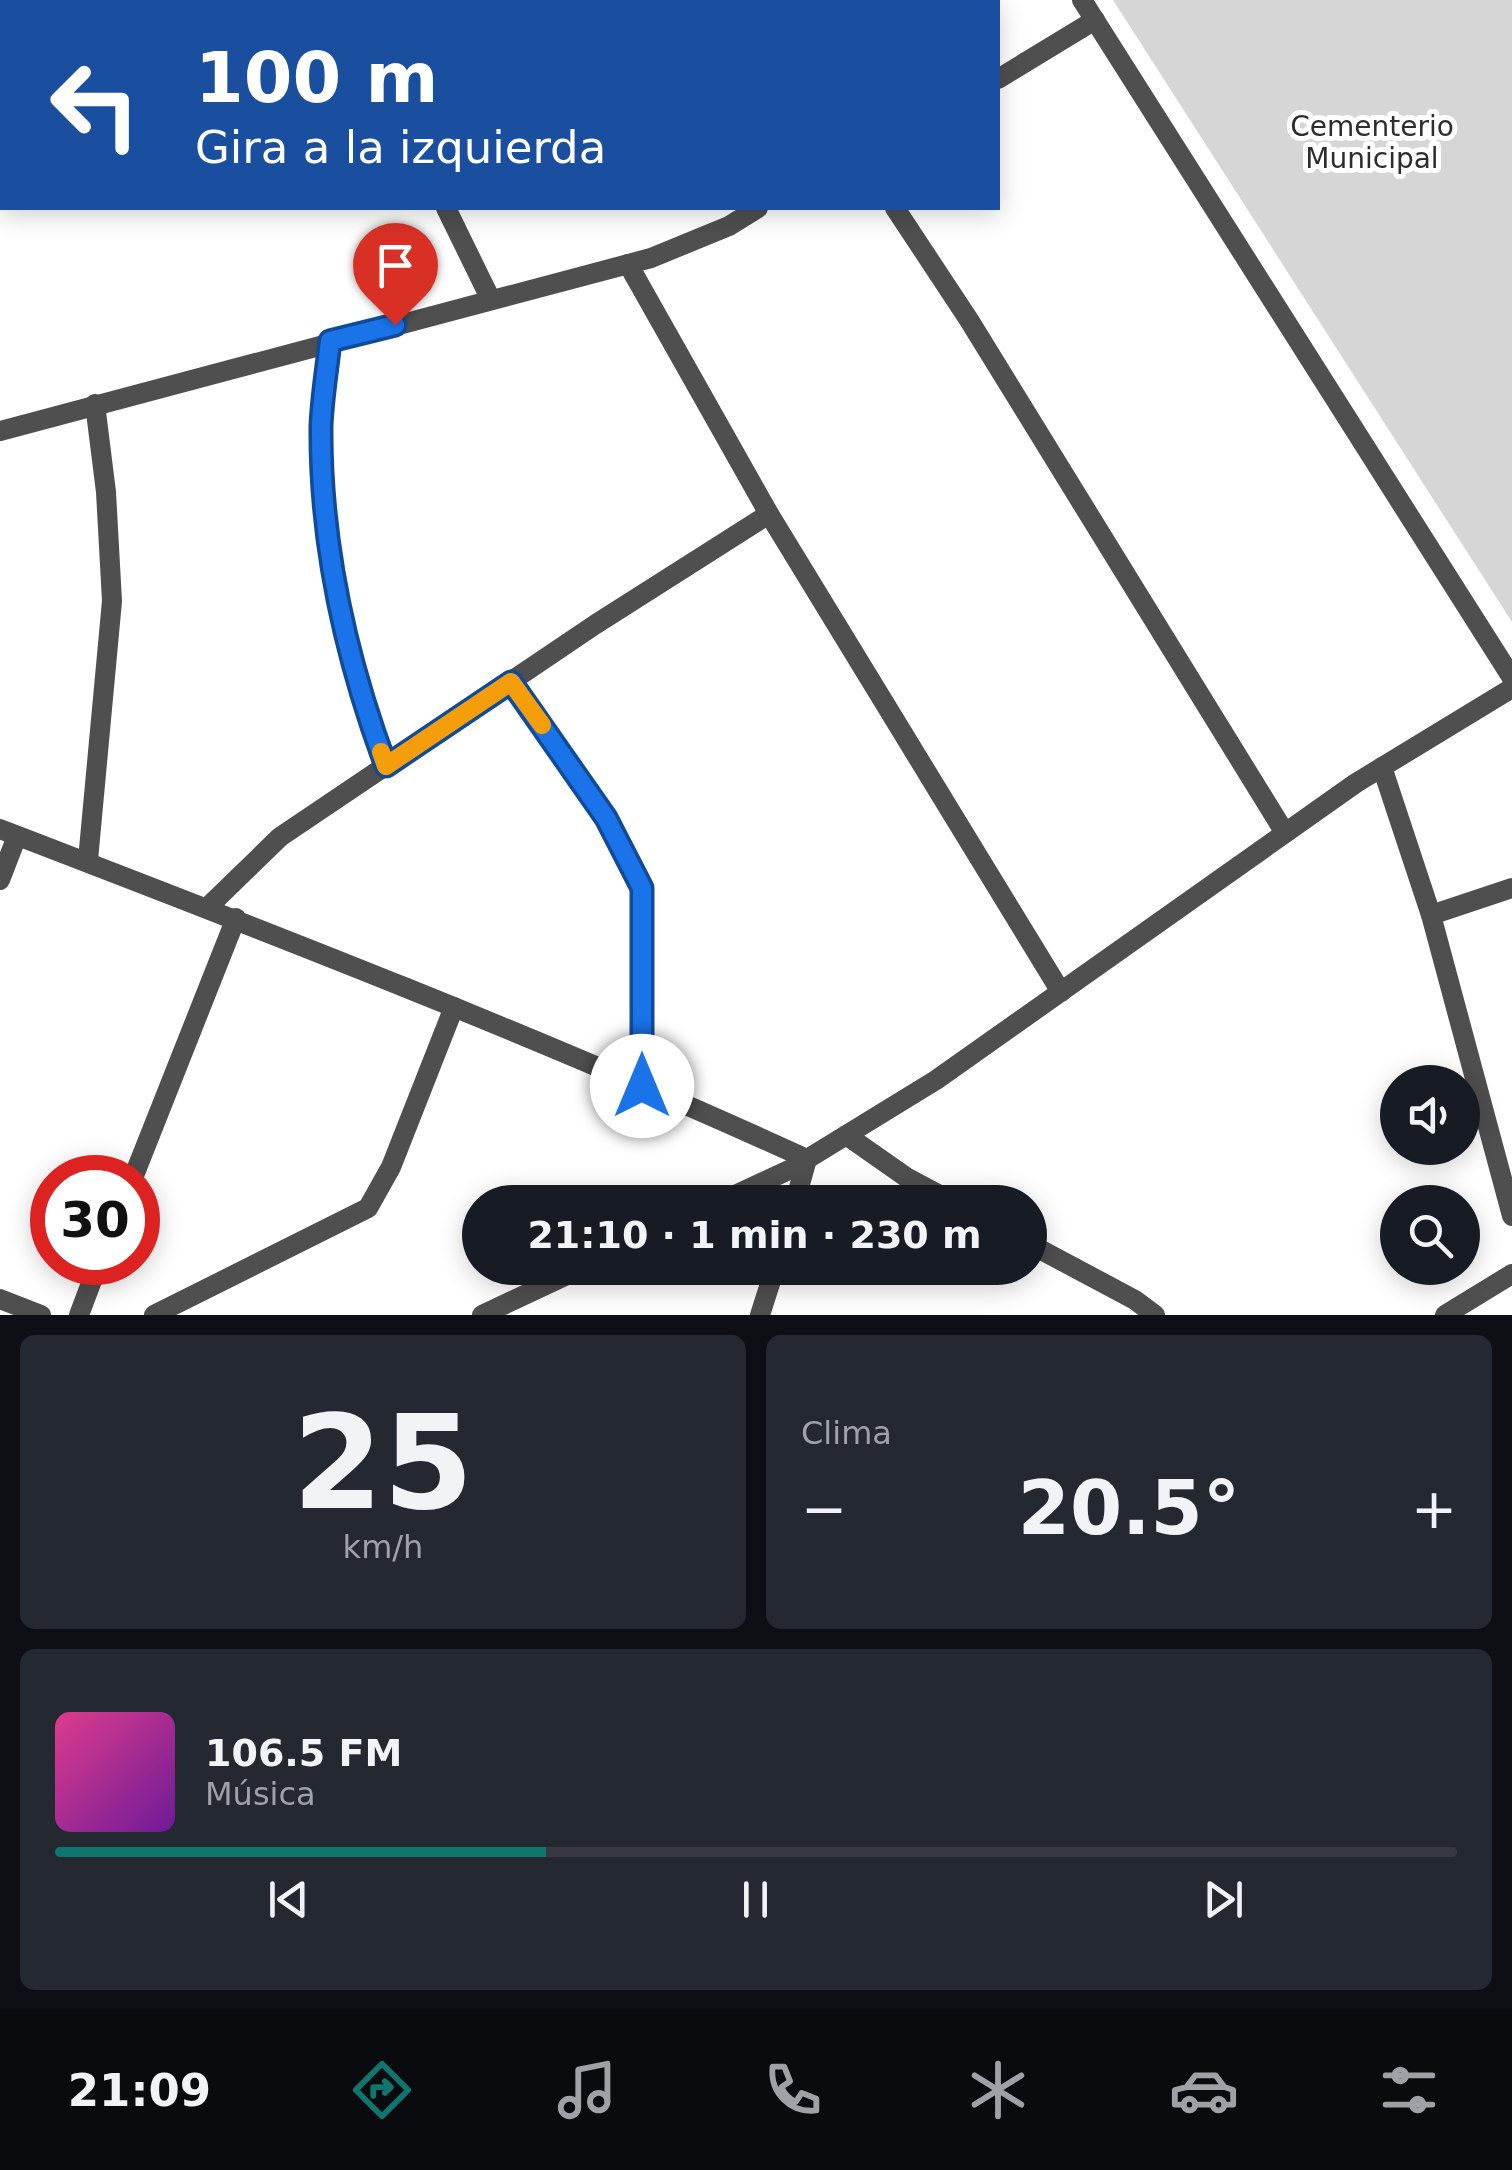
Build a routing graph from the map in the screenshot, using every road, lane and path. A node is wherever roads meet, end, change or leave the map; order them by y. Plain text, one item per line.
1 (1082, 0) edge
2 (1096, 20) junction
3 (1000, 78) edge
4 (447, 210) edge
5 (755, 210) edge
6 (896, 210) edge
7 (628, 264) junction
8 (491, 300) junction
9 (330, 341) junction
10 (96, 404) junction
11 (0, 430) edge
12 (769, 514) junction
13 (1512, 678) edge
14 (511, 682) junction
15 (1512, 688) edge
16 (386, 766) junction
17 (1382, 767) junction
18 (9, 832) edge
19 (1285, 833) junction
20 (88, 860) junction
21 (0, 880) edge
22 (1512, 888) edge
23 (208, 907) junction
24 (1430, 915) junction
25 (236, 918) junction
26 (1061, 992) junction
27 (454, 1007) junction
28 (642, 1086) junction
29 (846, 1135) junction
30 (142, 1155) edge
31 (807, 1159) junction
32 (754, 1185) edge
33 (800, 1185) edge
34 (920, 1185) edge
35 (1512, 1216) edge
36 (1047, 1253) edge
37 (1512, 1274) edge
38 (90, 1285) edge
39 (546, 1285) edge
40 (769, 1285) edge
41 (0, 1299) edge
42 (42, 1315) edge
43 (78, 1315) edge
44 (154, 1315) edge
45 (482, 1315) edge
46 (760, 1315) edge
47 (1155, 1315) edge
48 (1445, 1315) edge

1 - 2 street
2 - 3 street
2 - 13 street
4 - 8 street
5 - 7 street
6 - 19 street
7 - 8 street
7 - 12 street
8 - 9 street
9 - 10 street
9 - 16 street
10 - 11 street
10 - 20 street
12 - 14 street
12 - 26 street
14 - 16 street
14 - 28 street
15 - 17 street
16 - 23 street
17 - 19 street
17 - 24 street
18 - 20 street
18 - 21 street
19 - 26 street
20 - 23 street
22 - 24 street
23 - 25 street
24 - 35 street
25 - 27 street
25 - 30 street
26 - 29 street
27 - 28 street
27 - 44 street
28 - 31 street
29 - 31 street
29 - 34 street
31 - 32 street
31 - 33 street
36 - 47 street
37 - 48 street
38 - 43 street
39 - 45 street
40 - 46 street
41 - 42 street

